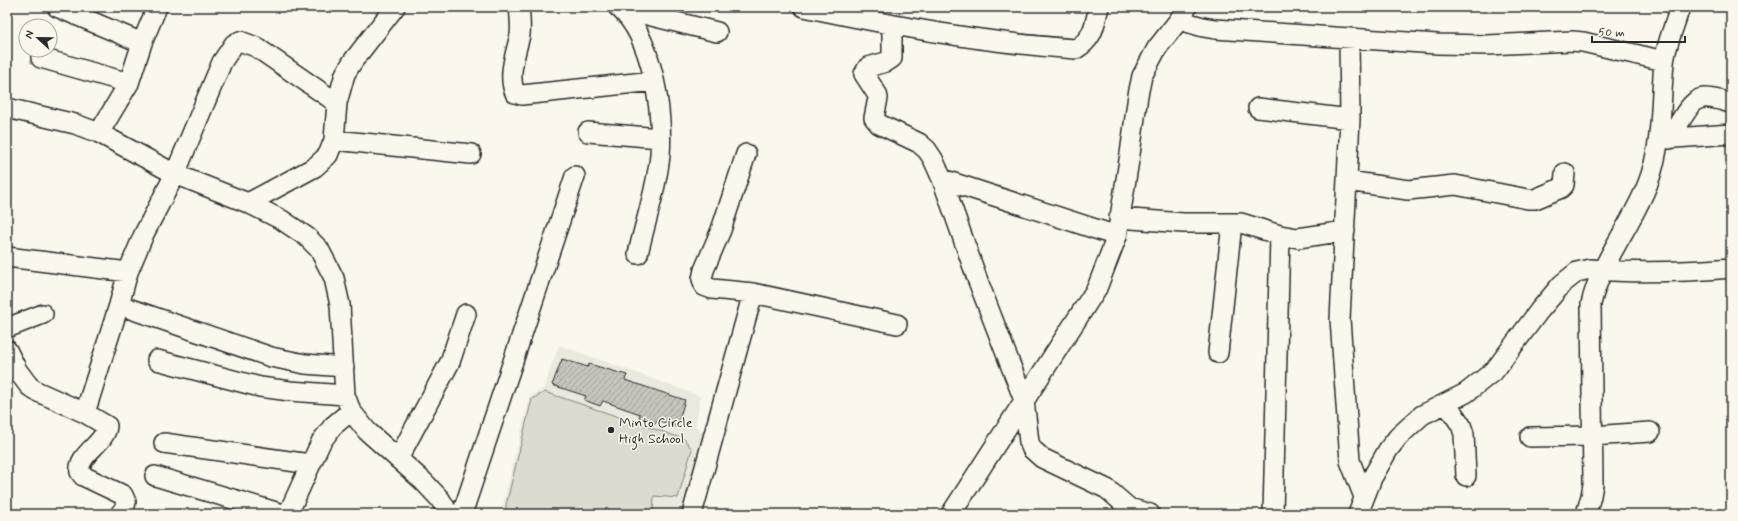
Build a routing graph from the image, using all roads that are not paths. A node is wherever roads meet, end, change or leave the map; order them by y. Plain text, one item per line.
1 (57, 7) edge
2 (157, 7) edge
3 (395, 7) edge
4 (519, 7) edge
5 (618, 7) edge
6 (804, 7) edge
7 (1099, 7) edge
8 (1680, 7) edge
9 (1183, 14) edge
10 (892, 26) junction
11 (717, 32) dead end
12 (1349, 39) junction
13 (142, 43) junction
14 (42, 58) dead end
15 (1664, 61) junction
16 (654, 81) junction
17 (129, 83) junction
18 (337, 103) junction
19 (1731, 103) edge
20 (7, 108) edge
21 (1258, 108) dead end
22 (1350, 119) junction
23 (588, 132) dead end
24 (99, 133) junction
25 (1731, 134) edge
26 (660, 138) junction
27 (1665, 139) junction
28 (334, 140) junction
29 (471, 154) dead end
30 (746, 154) dead end
31 (1565, 173) dead end
32 (175, 174) junction
33 (575, 176) dead end
34 (942, 179) junction
35 (1348, 181) junction
36 (248, 203) junction
37 (1232, 222) junction
38 (1118, 227) junction
39 (1345, 231) junction
40 (1280, 235) junction
41 (638, 254) dead end
42 (7, 257) edge
43 (1731, 268) edge
44 (1602, 271) junction
45 (128, 272) junction
46 (753, 293) junction
47 (120, 305) junction
48 (43, 314) dead end
49 (466, 314) dead end
50 (897, 324) dead end
51 (7, 328) edge
52 (7, 350) edge
53 (1218, 353) dead end
54 (157, 360) dead end
55 (344, 367) junction
56 (1024, 400) junction
57 (348, 403) junction
58 (1446, 403) junction
59 (85, 413) junction
60 (1650, 432) dead end
61 (1592, 436) junction
62 (1530, 437) dead end
63 (164, 443) dead end
64 (398, 459) junction
65 (310, 464) junction
66 (155, 476) dead end
67 (1466, 476) dead end
68 (1361, 505) edge
69 (1123, 509) edge
70 (120, 514) edge
71 (284, 514) edge
72 (288, 514) edge
73 (449, 514) edge
74 (462, 514) edge
75 (692, 514) edge
76 (950, 514) edge
77 (1150, 514) edge
78 (1273, 514) edge
79 (1586, 514) edge

1 - 13 street
2 - 13 street
3 - 18 street
4 - 16 street
5 - 11 street
5 - 16 street
6 - 10 street
7 - 10 street
8 - 15 street
9 - 12 street
9 - 38 street
10 - 34 street
12 - 15 street
12 - 22 street
13 - 17 street
14 - 17 street
15 - 27 street
16 - 26 street
17 - 24 street
18 - 28 street
18 - 32 street
19 - 27 street
20 - 24 street
21 - 22 street
22 - 35 street
23 - 26 street
24 - 32 street
25 - 27 street
26 - 41 street
27 - 44 street
28 - 29 street
28 - 36 street
30 - 46 street
31 - 35 street
32 - 36 street
32 - 45 street
33 - 74 street
34 - 38 street
34 - 56 street
35 - 39 street
36 - 55 street
37 - 38 street
37 - 40 street
37 - 53 street
38 - 56 street
39 - 40 street
39 - 68 street
40 - 78 street
42 - 45 street
43 - 44 street
44 - 58 street
44 - 61 street
45 - 47 street
46 - 50 street
46 - 75 street
47 - 55 street
47 - 59 street
48 - 51 street
49 - 64 street
52 - 59 street
54 - 57 street
55 - 57 street
56 - 69 street
56 - 76 street
57 - 64 street
57 - 65 street
58 - 67 street
58 - 68 street
59 - 70 street
60 - 61 street
61 - 62 street
61 - 79 street
63 - 65 street
64 - 73 street
65 - 72 street
66 - 71 street
69 - 77 street

